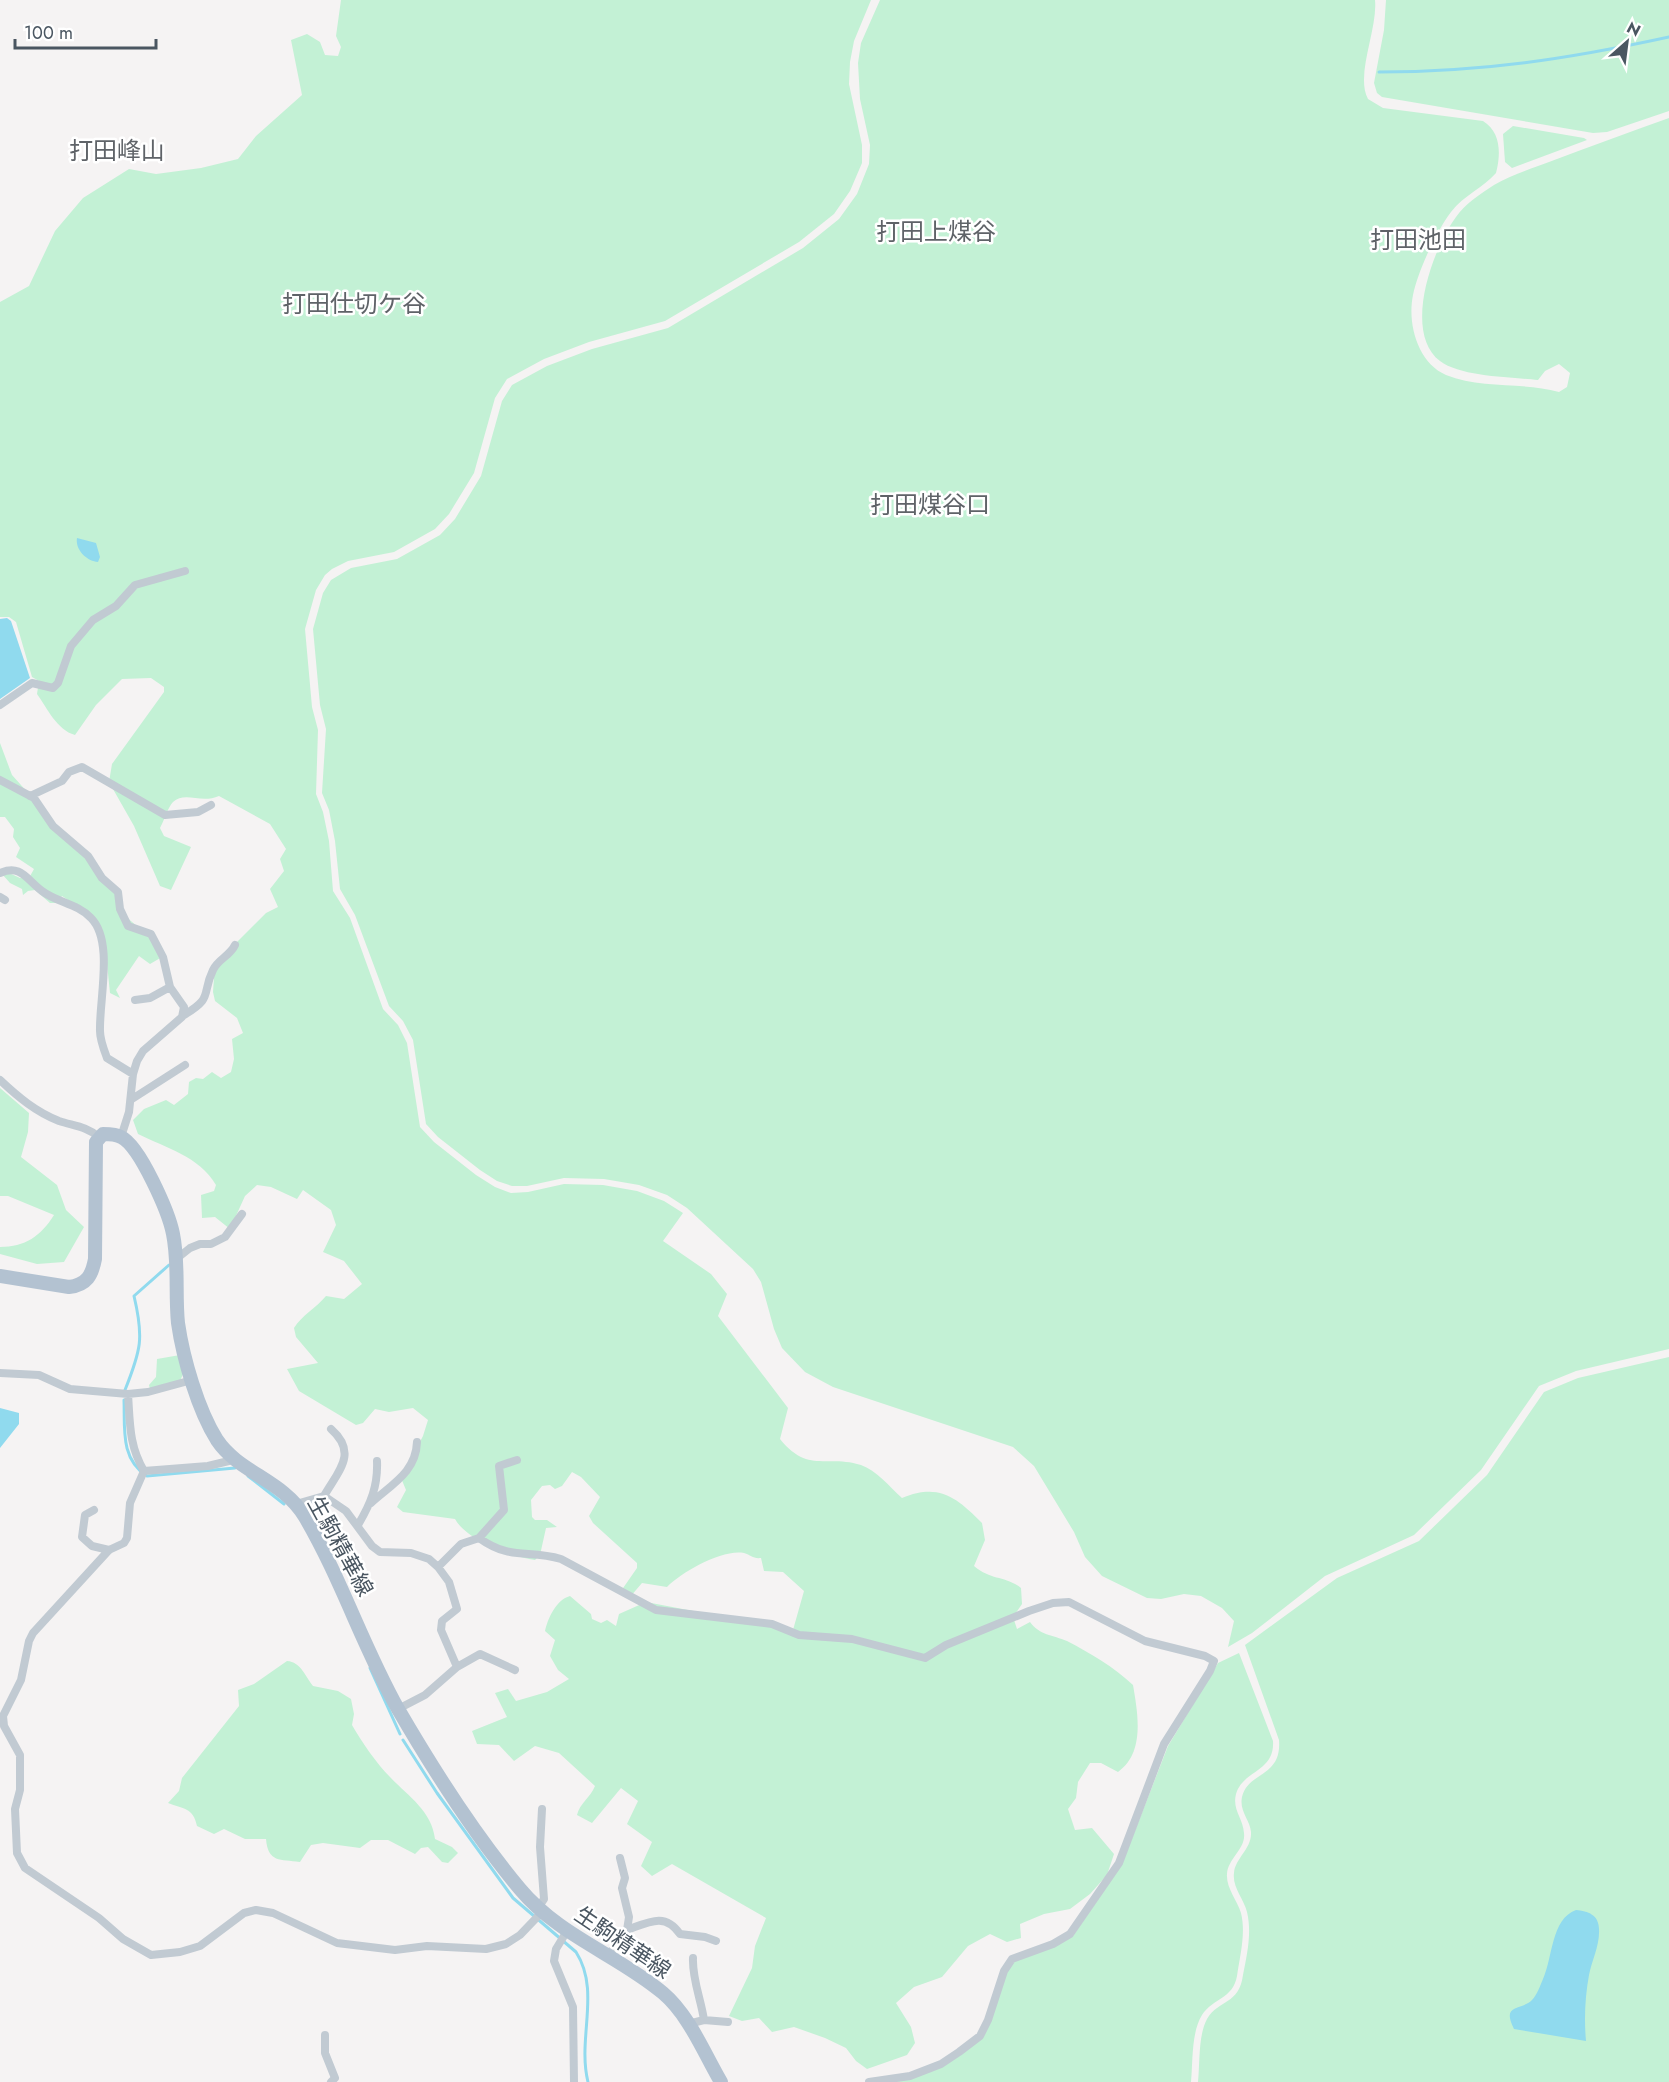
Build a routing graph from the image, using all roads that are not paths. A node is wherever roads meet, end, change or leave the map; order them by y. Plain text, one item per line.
1 (185, 571) dead end
2 (0, 705) edge
3 (0, 780) edge
4 (30, 796) junction
5 (211, 805) dead end
6 (0, 873) edge
7 (235, 945) dead end
8 (170, 987) junction
9 (135, 1000) dead end
10 (184, 1015) junction
11 (185, 1065) dead end
12 (133, 1074) junction
13 (0, 1080) edge
14 (132, 1099) junction
15 (99, 1137) junction
16 (121, 1137) junction
17 (242, 1214) dead end
18 (175, 1260) junction
19 (0, 1276) edge
20 (0, 1373) edge
21 (192, 1380) junction
22 (128, 1394) junction
23 (331, 1429) dead end
24 (417, 1442) dead end
25 (237, 1460) junction
26 (517, 1460) dead end
27 (377, 1461) dead end
28 (144, 1471) junction
29 (324, 1496) junction
30 (371, 1503) junction
31 (296, 1504) junction
32 (94, 1510) dead end
33 (358, 1525) junction
34 (479, 1538) junction
35 (109, 1550) junction
36 (438, 1567) junction
37 (457, 1667) junction
38 (515, 1670) dead end
39 (398, 1709) junction
40 (542, 1809) dead end
41 (620, 1858) dead end
42 (540, 1910) junction
43 (627, 1930) junction
44 (567, 1931) junction
45 (716, 1941) dead end
46 (605, 1956) junction
47 (693, 1958) dead end
48 (704, 2020) junction
49 (728, 2022) dead end
50 (688, 2024) junction
51 (325, 2035) dead end
52 (331, 2082) edge
53 (574, 2082) edge
54 (721, 2082) edge
55 (869, 2082) edge

1 - 2 street
3 - 4 street
4 - 5 street
4 - 8 street
6 - 12 street
7 - 10 street
8 - 9 street
8 - 10 street
10 - 12 street
11 - 14 street
12 - 14 street
13 - 15 street
14 - 16 street
15 - 16 main road
15 - 19 main road
16 - 18 main road, 生駒精華線
17 - 18 street
18 - 21 main road, 生駒精華線
20 - 22 street
21 - 22 street
21 - 25 main road, 生駒精華線
22 - 28 street
23 - 29 street
24 - 30 street
25 - 28 street
25 - 31 main road, 生駒精華線
26 - 34 street
27 - 30 street
28 - 35 street
29 - 31 street
29 - 33 street
30 - 33 street
31 - 39 main road, 生駒精華線
32 - 35 street
33 - 36 street
34 - 36 street
34 - 55 street
35 - 42 street
36 - 37 street
37 - 38 street
37 - 39 street
39 - 42 main road, 生駒精華線
40 - 42 street
41 - 43 street
42 - 44 main road, 生駒精華線
43 - 45 street
43 - 46 street
44 - 46 main road, 生駒精華線
44 - 53 street
46 - 50 main road, 生駒精華線
47 - 48 street
48 - 49 street
48 - 50 street
50 - 54 main road, 生駒精華線
51 - 52 street

